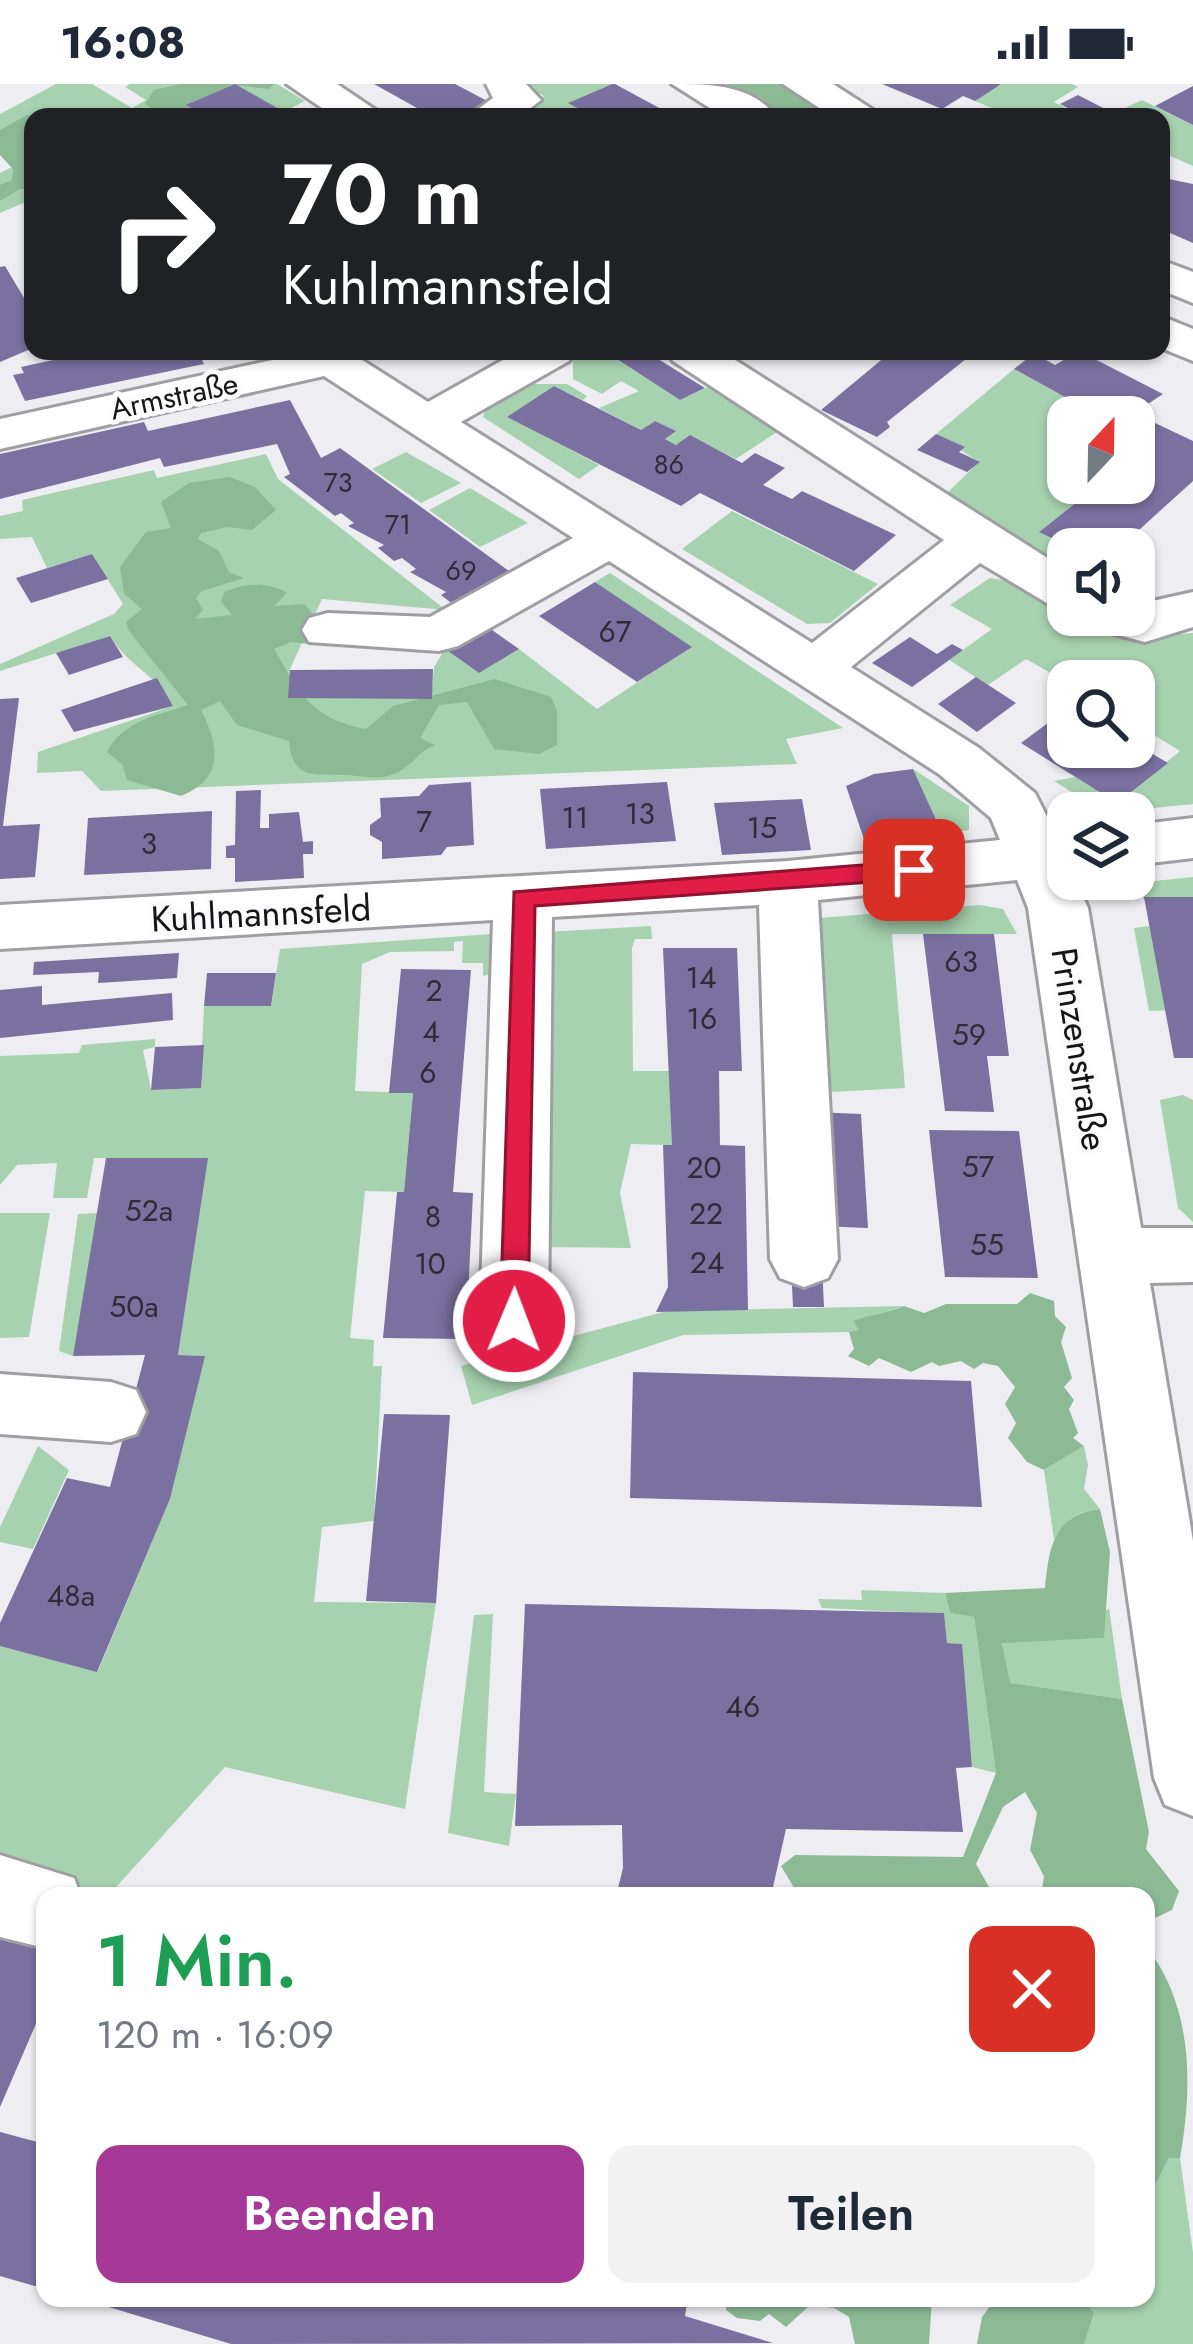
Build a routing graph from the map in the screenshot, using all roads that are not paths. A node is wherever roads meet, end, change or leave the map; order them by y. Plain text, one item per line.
1 (307, 84) edge
2 (692, 84) edge
3 (803, 84) edge
4 (349, 108) edge
5 (738, 108) edge
6 (847, 108) edge
7 (306, 360) edge
8 (329, 360) edge
9 (537, 360) edge
10 (703, 360) edge
11 (427, 422) junction
12 (0, 434) edge
13 (610, 538) junction
14 (977, 539) junction
15 (1047, 580) edge
16 (1193, 609) edge
17 (1155, 622) edge
18 (328, 629) dead end
19 (815, 668) junction
20 (1193, 838) edge
21 (1155, 843) edge
22 (1047, 847) edge
23 (1047, 857) edge
24 (788, 882) junction
25 (523, 898) junction
26 (1056, 900) edge
27 (0, 927) edge
28 (1193, 1255) edge
29 (1112, 1256) junction
30 (804, 1259) dead end
31 (514, 1321) dead end
32 (0, 1404) edge
33 (110, 1412) dead end
34 (1193, 1778) edge
35 (0, 1896) edge
36 (36, 1905) edge

1 - 4 street
2 - 5 street
3 - 6 street
7 - 12 street, Armstraße
8 - 11 street, Prinzenstraße
9 - 11 street
10 - 14 street
11 - 13 street, Prinzenstraße
13 - 18 street
13 - 19 street, Prinzenstraße
14 - 15 street
14 - 19 street
16 - 17 street
19 - 22 street, Prinzenstraße
20 - 21 street
23 - 24 street, Kuhlmannsfeld
24 - 25 street, Kuhlmannsfeld
24 - 30 street
25 - 27 street, Kuhlmannsfeld
25 - 31 street
26 - 29 street, Prinzenstraße
28 - 29 street
29 - 34 street, Prinzenstraße
32 - 33 street
35 - 36 street

